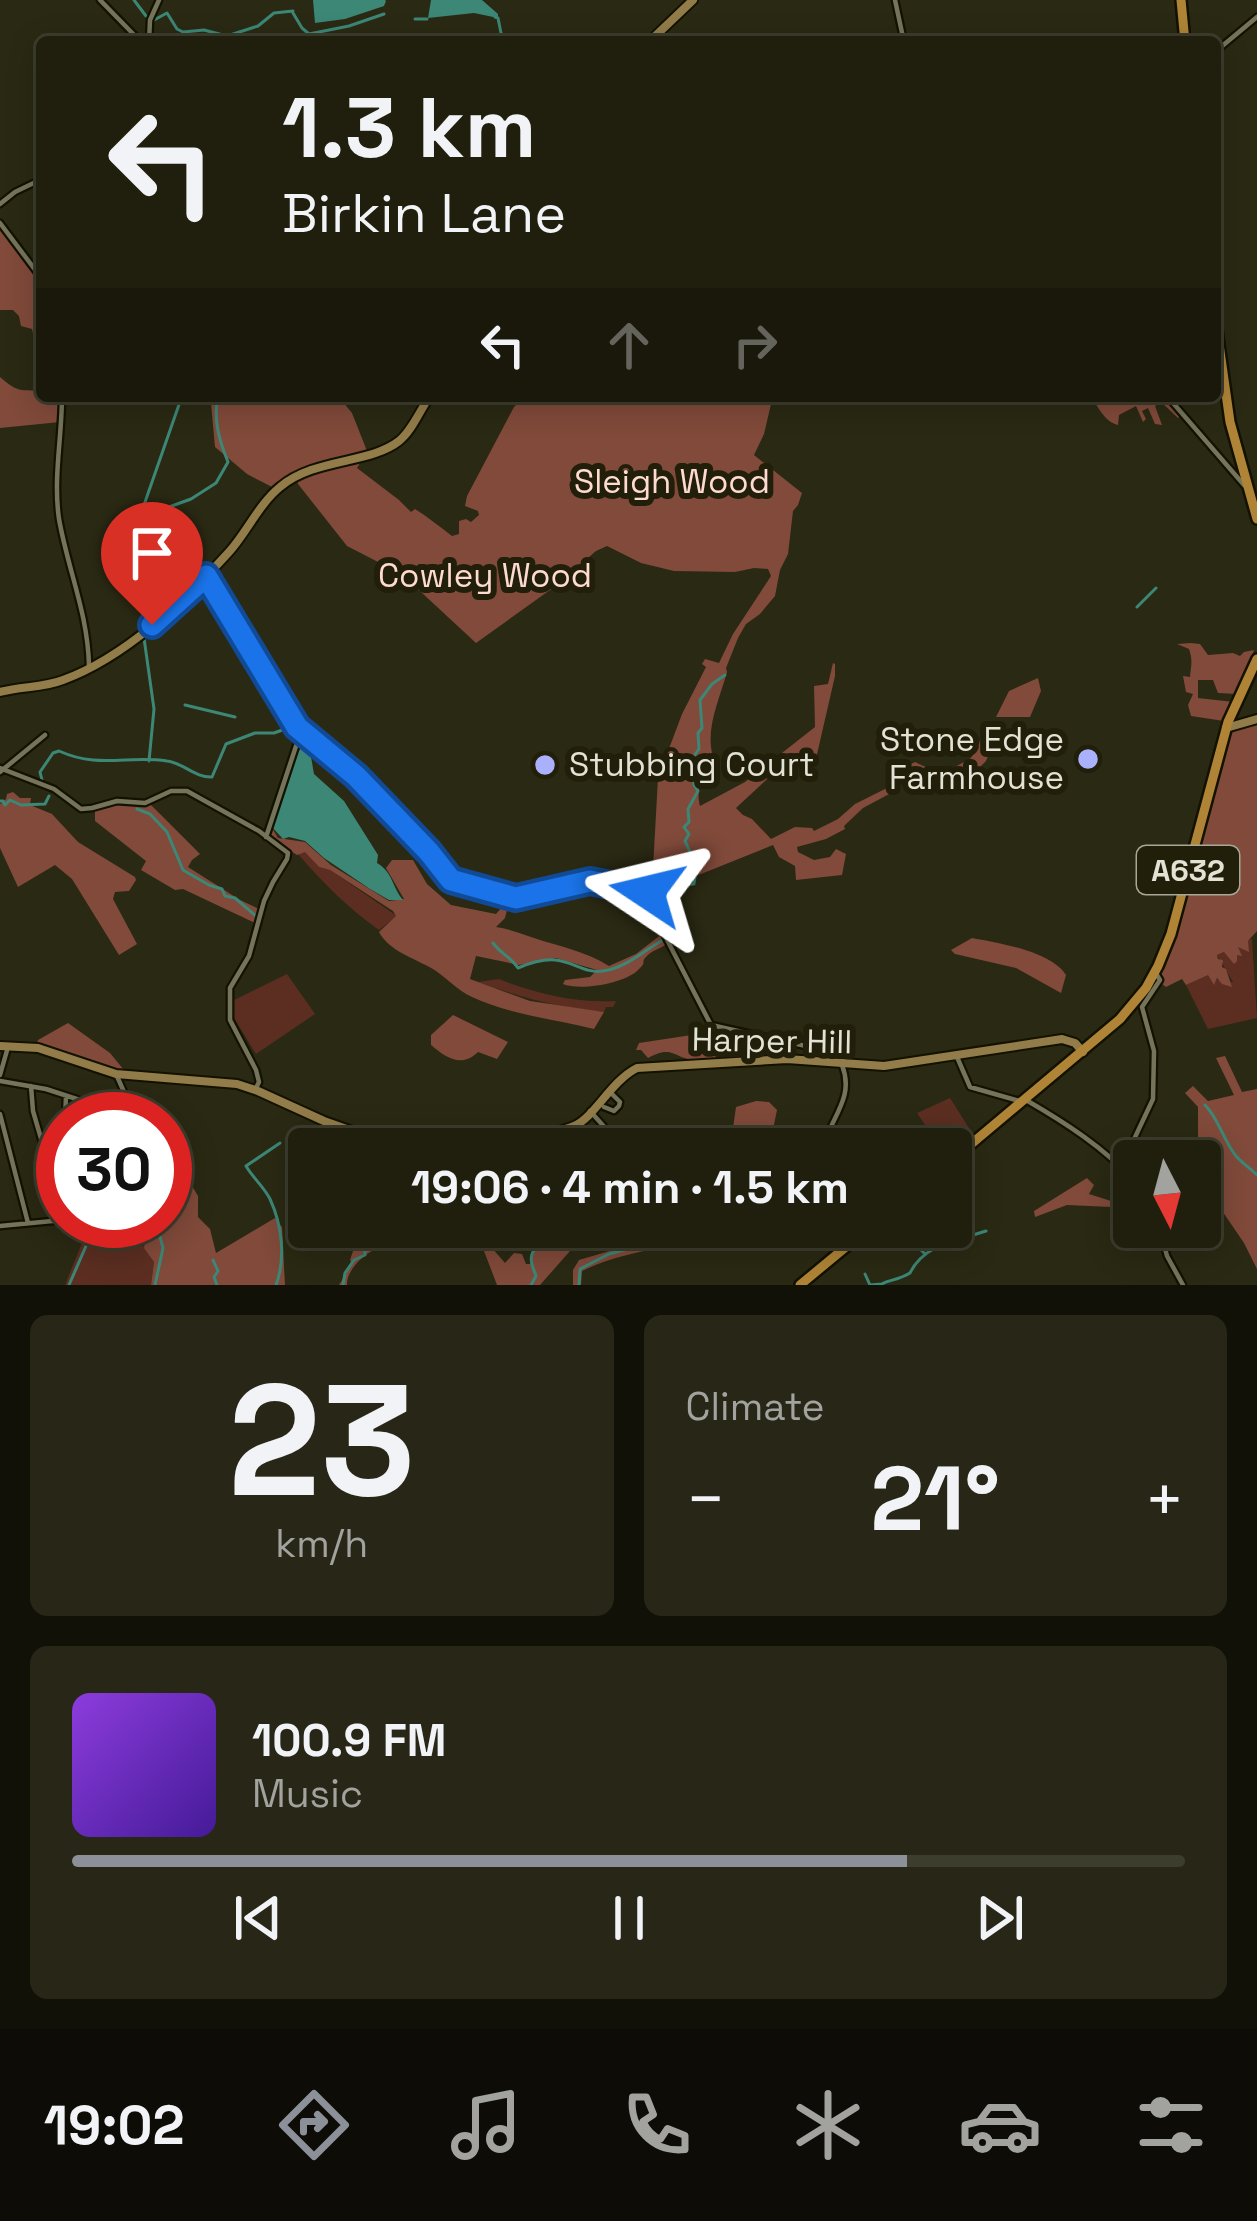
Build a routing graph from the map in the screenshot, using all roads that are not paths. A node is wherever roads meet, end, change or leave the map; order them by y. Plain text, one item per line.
1 (100, 0) edge
2 (159, 0) edge
3 (693, 0) edge
4 (895, 0) edge
5 (1181, 0) edge
6 (1257, 17) edge
7 (139, 36) edge
8 (146, 36) edge
9 (656, 36) edge
10 (903, 36) edge
11 (1185, 36) edge
12 (1221, 47) edge
13 (36, 182) edge
14 (0, 204) edge
15 (0, 223) edge
16 (36, 271) edge
17 (1221, 364) edge
18 (62, 402) edge
19 (426, 402) edge
20 (1172, 402) edge
21 (1252, 499) edge
22 (1257, 519) edge
23 (206, 576) junction
24 (1257, 659) edge
25 (89, 666) junction
26 (0, 692) edge
27 (1257, 719) edge
28 (1226, 728) junction
29 (301, 731) junction
30 (45, 735) dead end
31 (309, 737) junction
32 (299, 740) junction
33 (1, 770) edge
34 (264, 832) junction
35 (1155, 972) junction
36 (4, 1046) edge
37 (1083, 1052) junction
38 (957, 1057) junction
39 (812, 1061) junction
40 (2, 1065) edge
41 (842, 1065) junction
42 (116, 1074) junction
43 (0, 1078) edge
44 (31, 1085) junction
45 (255, 1090) junction
46 (608, 1090) junction
47 (53, 1092) edge
48 (124, 1092) edge
49 (1024, 1101) junction
50 (604, 1107) dead end
51 (590, 1111) junction
52 (0, 1114) edge
53 (36, 1122) edge
54 (2, 1127) edge
55 (344, 1128) edge
56 (566, 1128) edge
57 (605, 1128) edge
58 (828, 1128) edge
59 (1134, 1140) edge
60 (972, 1144) edge
61 (11, 1158) junction
62 (0, 1161) edge
63 (1113, 1161) edge
64 (36, 1222) edge
65 (28, 1223) junction
66 (0, 1226) edge
67 (845, 1248) edge
68 (1165, 1248) edge
69 (800, 1285) edge
70 (1183, 1285) edge

1 - 7 street
2 - 8 street
3 - 9 street
4 - 10 street
5 - 11 main road
6 - 12 street
13 - 14 street
15 - 16 street
17 - 21 main road
18 - 25 street
19 - 23 street
20 - 21 street
21 - 22 main road
23 - 25 street
23 - 29 street
24 - 28 main road, A632
25 - 26 street
27 - 28 street
28 - 35 main road, A632
29 - 31 street
29 - 32 street
30 - 33 street
31 - 32 street
31 - 39 street
32 - 34 street
33 - 34 street
34 - 45 street
35 - 37 main road, A632
35 - 59 street
36 - 40 street
36 - 42 street
37 - 38 street, Harper Hill
37 - 49 main road, A632
38 - 41 street, Harper Hill
38 - 49 street
39 - 41 street, Harper Hill
39 - 46 street, Harper Hill
40 - 43 street
41 - 58 street
42 - 45 street
42 - 48 street
43 - 44 street
44 - 47 street
44 - 53 street
45 - 55 street
46 - 50 street
46 - 51 street, Harper Hill
49 - 60 main road, A632
49 - 63 street
51 - 56 street, Harper Hill
51 - 57 street
52 - 54 street
54 - 61 street
61 - 62 street
61 - 65 street
64 - 65 street
65 - 66 street
67 - 69 main road
68 - 70 street

